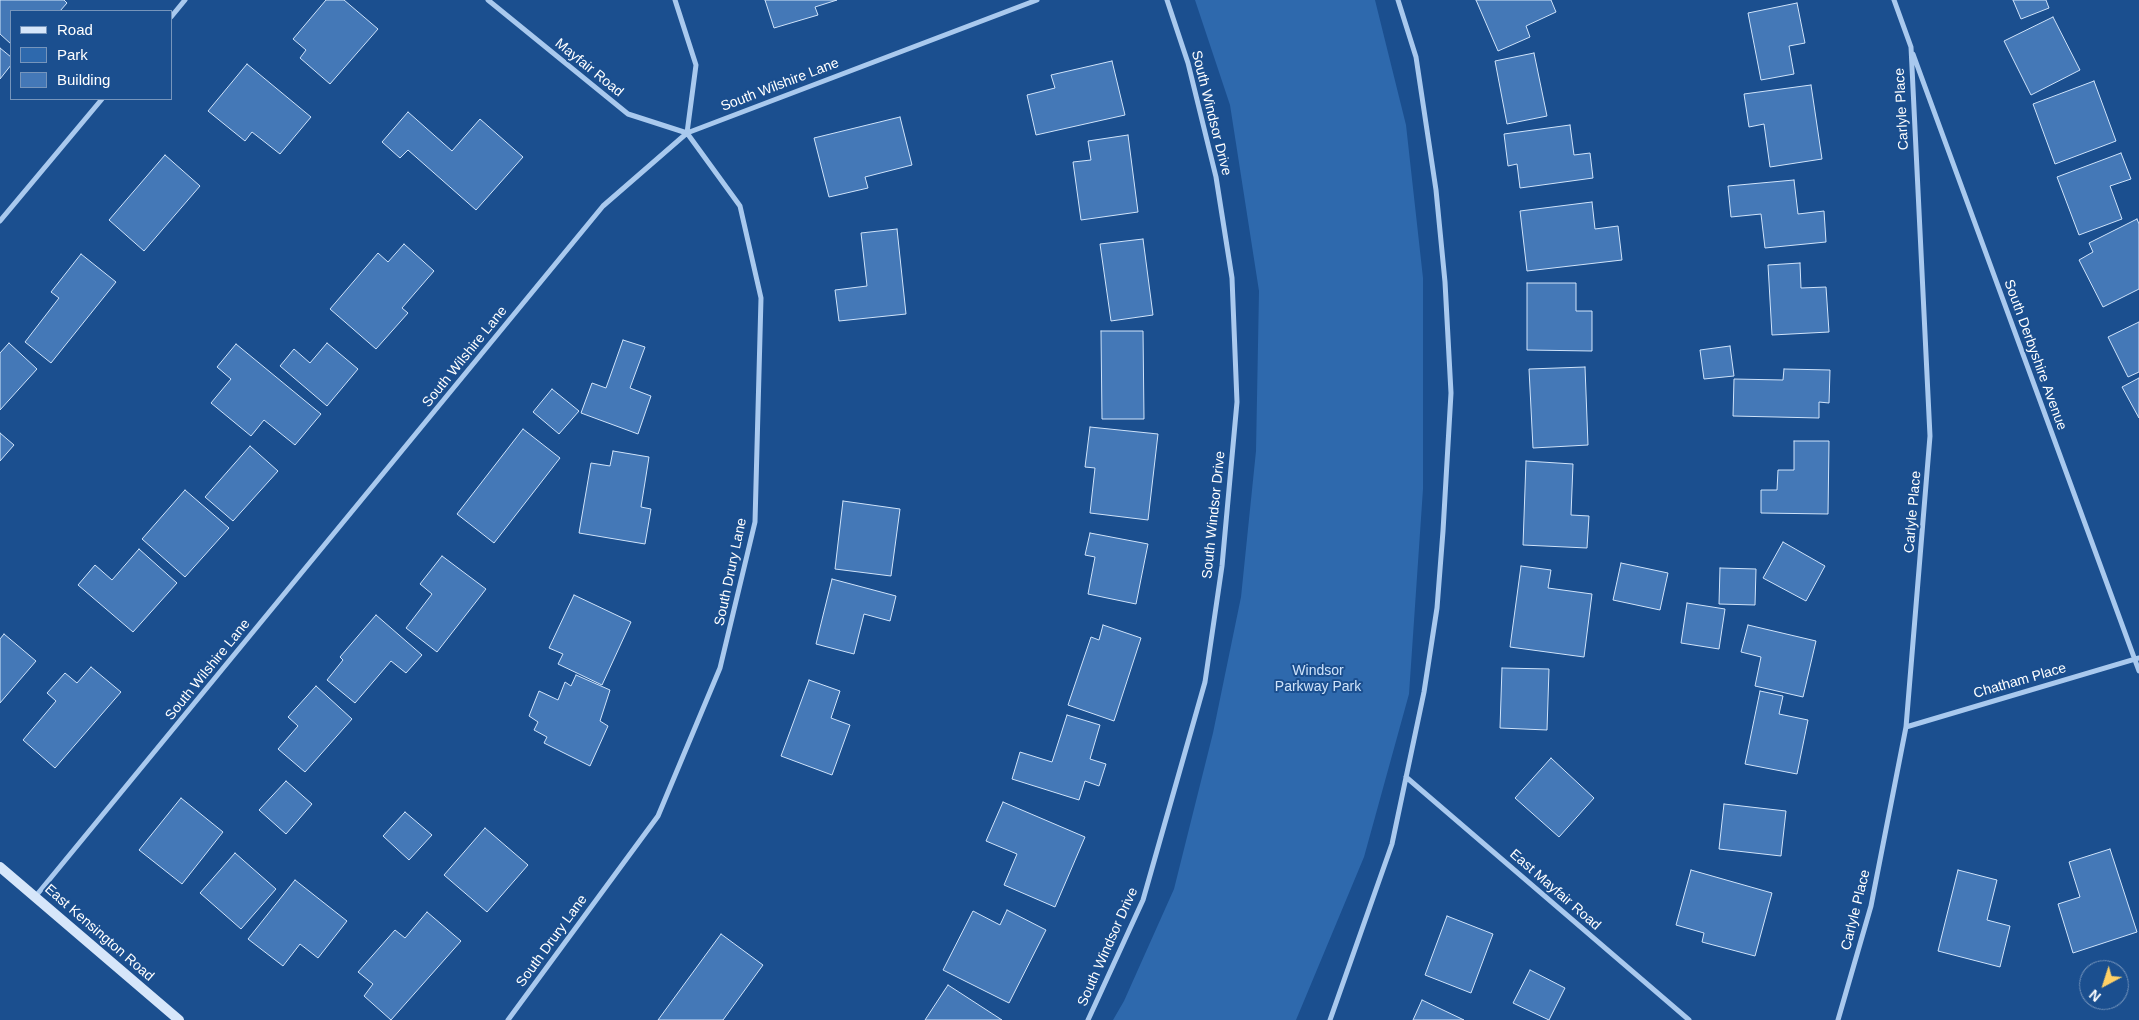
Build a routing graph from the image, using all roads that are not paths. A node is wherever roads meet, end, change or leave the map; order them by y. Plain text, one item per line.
1 (185, 0) edge
2 (488, 0) edge
3 (675, 0) edge
4 (1037, 0) edge
5 (1167, 0) edge
6 (1398, 0) edge
7 (1894, 0) edge
8 (172, 16) edge
9 (1910, 48) junction
10 (101, 100) edge
11 (687, 133) junction
12 (0, 221) edge
13 (2137, 658) edge
14 (2139, 671) edge
15 (1906, 727) junction
16 (1406, 777) junction
17 (0, 867) edge
18 (35, 897) junction
19 (179, 1020) edge
20 (508, 1020) edge
21 (1088, 1020) edge
22 (1330, 1020) edge
23 (1689, 1020) edge
24 (1838, 1020) edge

1 - 8 street
2 - 11 street, Mayfair Road
3 - 11 street
4 - 11 street, South Wilshire Lane
5 - 21 street, South Windsor Drive
6 - 16 street
7 - 9 street, Carlyle Place
9 - 13 street, South Derbyshire Avenue
9 - 15 street, Carlyle Place
10 - 12 street
11 - 18 street, South Wilshire Lane
11 - 20 street, South Drury Lane
13 - 14 street, South Derbyshire Avenue
13 - 15 street, Chatham Place
15 - 24 street, Carlyle Place
16 - 22 street
16 - 23 street, East Mayfair Road
17 - 18 main road, East Kensington Road
18 - 19 main road, East Kensington Road

